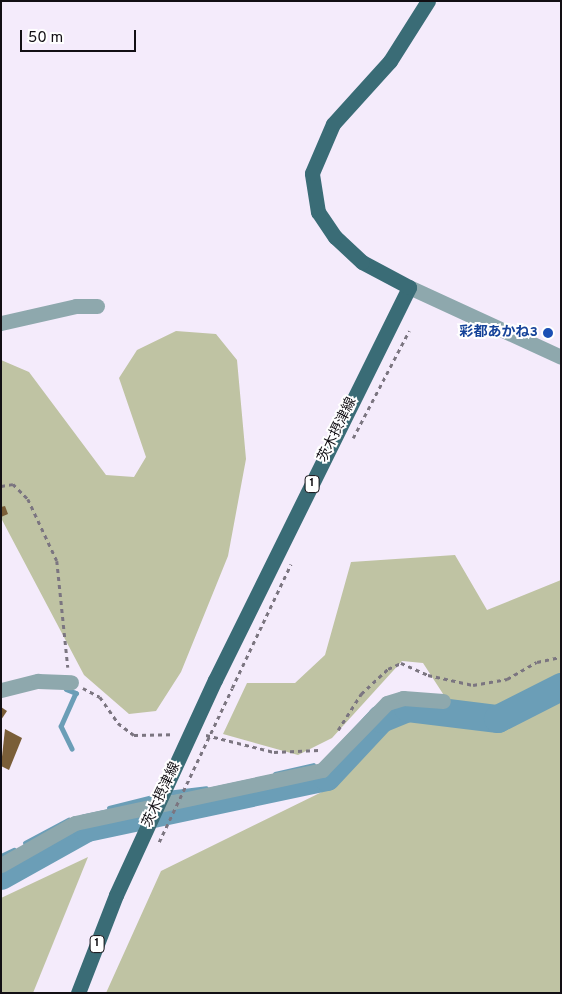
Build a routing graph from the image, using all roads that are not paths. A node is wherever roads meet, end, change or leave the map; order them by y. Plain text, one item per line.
1 (428, 1) edge
2 (409, 287) junction
3 (97, 306) dead end
4 (1, 323) edge
5 (561, 357) edge
6 (71, 682) dead end
7 (1, 690) edge
8 (443, 701) dead end
9 (1, 865) edge
10 (78, 993) edge

1 - 2 main road
2 - 5 street
2 - 10 main road, 茨木摂津線 / 1, bridge
3 - 4 street
6 - 7 street
8 - 9 street

